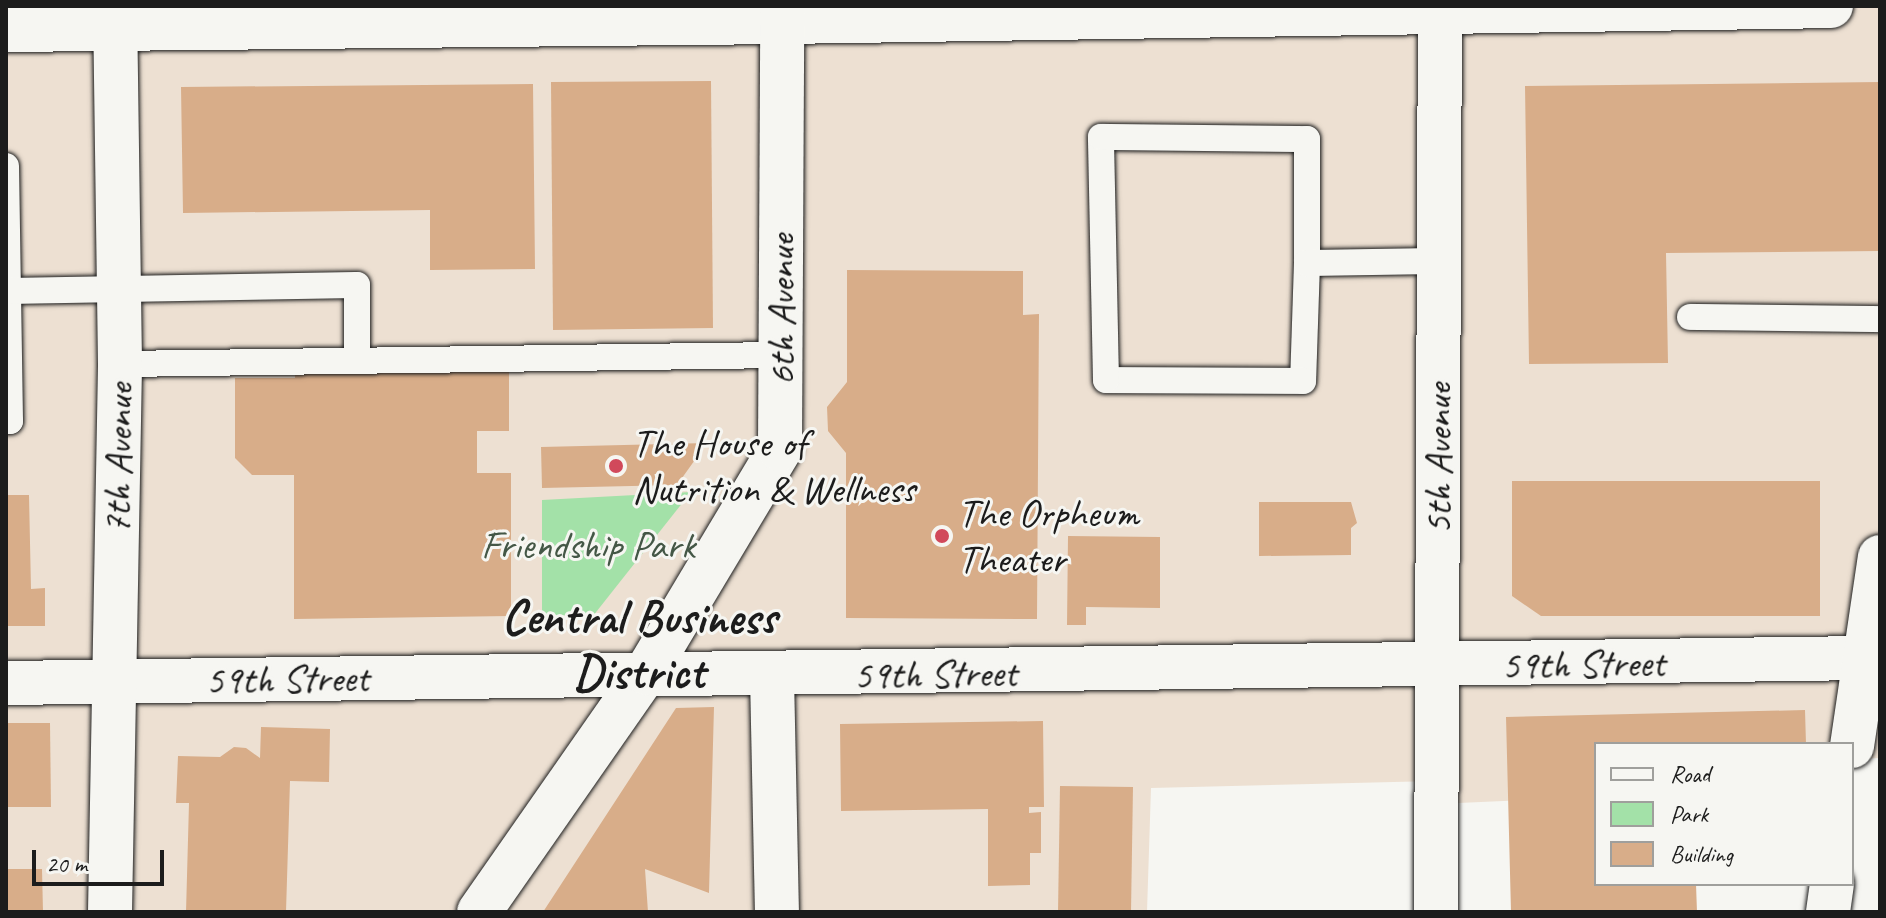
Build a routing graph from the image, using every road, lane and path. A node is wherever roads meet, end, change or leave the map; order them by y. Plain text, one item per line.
1 (1831, 6) edge
2 (1440, 10) edge
3 (1119, 12) edge
4 (1217, 12) edge
5 (782, 14) edge
6 (386, 15) edge
7 (115, 17) edge
8 (6, 30) edge
9 (6, 166) edge
10 (1438, 261) junction
11 (1307, 263) junction
12 (119, 289) junction
13 (7, 291) edge
14 (1690, 317) dead end
15 (1880, 319) edge
16 (782, 355) junction
17 (357, 361) junction
18 (120, 364) junction
19 (6, 421) edge
20 (1880, 557) edge
21 (1865, 658) junction
22 (1437, 667) junction
23 (646, 673) junction
24 (772, 676) junction
25 (113, 682) junction
26 (6, 683) edge
27 (1853, 742) edge
28 (1832, 886) edge
29 (110, 912) edge
30 (479, 912) edge
31 (777, 912) edge
32 (1436, 912) edge
33 (1828, 912) edge

1 - 2 street
2 - 4 street
2 - 10 street, 5th Avenue
3 - 4 street
3 - 5 street
5 - 6 street
5 - 16 street, 6th Avenue
6 - 7 street
7 - 8 street
7 - 12 street, 7th Avenue
9 - 13 lane
10 - 11 lane
10 - 22 street, 5th Avenue
11 - 11 lane
12 - 13 lane
12 - 17 lane
12 - 18 street, 7th Avenue
13 - 19 lane
14 - 15 lane
16 - 17 lane
16 - 23 street, 6th Avenue
17 - 18 lane
18 - 25 street, 7th Avenue
20 - 21 street
21 - 22 street, 59th Street
21 - 27 street
22 - 24 street, 59th Street
22 - 32 street, 5th Avenue
23 - 24 street, 59th Street
23 - 25 street, 59th Street
23 - 30 street, 6th Avenue
24 - 31 street
25 - 26 street, 59th Street
25 - 29 street, 7th Avenue
28 - 33 street

